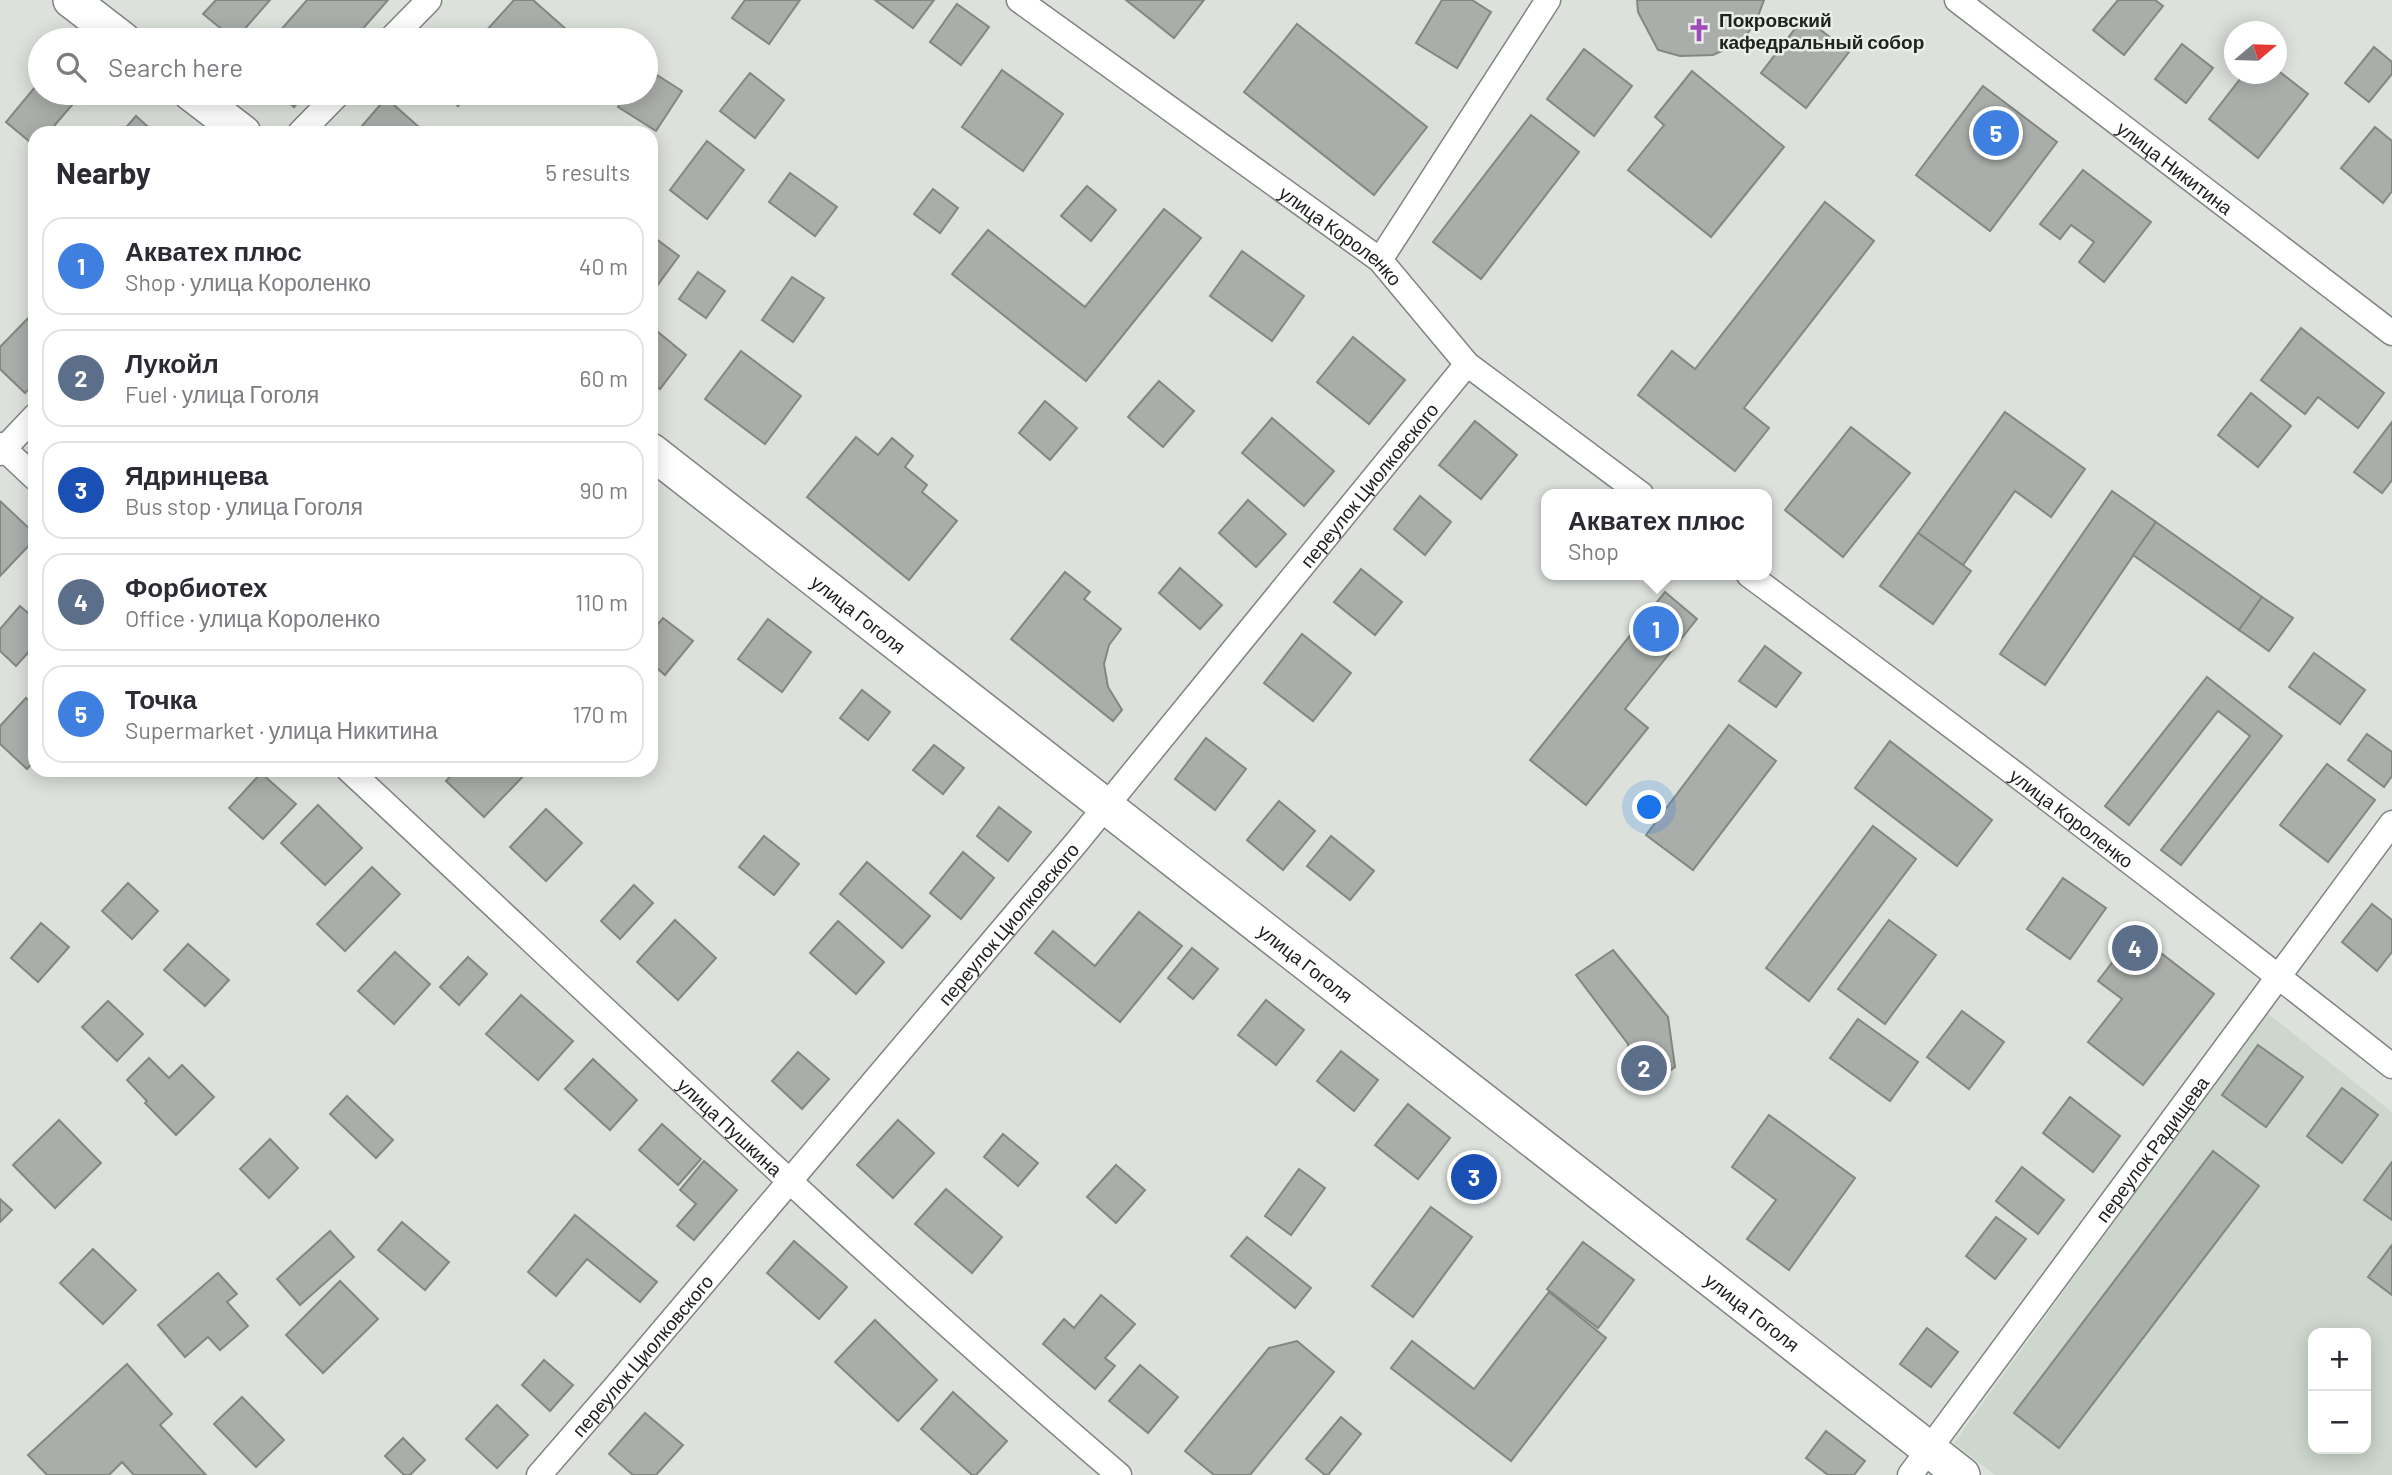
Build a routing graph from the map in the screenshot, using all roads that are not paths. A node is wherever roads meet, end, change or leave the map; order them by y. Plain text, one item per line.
1 (71, 0) edge
2 (429, 0) edge
3 (1019, 0) edge
4 (1548, 0) edge
5 (1957, 0) edge
6 (107, 28) edge
7 (402, 28) edge
8 (207, 105) edge
9 (327, 105) edge
10 (234, 126) edge
11 (307, 126) edge
12 (1380, 260) junction
13 (2392, 333) edge
14 (1467, 364) junction
15 (28, 423) edge
16 (1, 449) edge
17 (658, 456) edge
18 (28, 472) edge
19 (1634, 489) edge
20 (1756, 580) edge
21 (357, 777) edge
22 (1106, 806) junction
23 (2392, 822) edge
24 (2278, 975) junction
25 (2392, 1066) edge
26 (790, 1180) junction
27 (1919, 1462) edge
28 (539, 1475) edge
29 (1119, 1475) edge
30 (1962, 1475) edge

1 - 6 street
2 - 7 street
3 - 12 street, улица Короленко
4 - 12 street
5 - 13 street, улица Никитина
8 - 10 street
9 - 11 street
12 - 14 street, улица Короленко
14 - 19 street, улица Короленко
14 - 22 street, переулок Циолковского
15 - 16 street
16 - 18 street
17 - 22 street, улица Гоголя
20 - 24 street, улица Короленко
21 - 26 street, улица Пушкина
22 - 26 street, переулок Циолковского
22 - 27 street, улица Гоголя
23 - 24 street, переулок Радищева
24 - 25 street, улица Короленко
24 - 27 street, переулок Радищева
26 - 28 street, переулок Циолковского
26 - 29 street, улица Пушкина
27 - 30 street, улица Гоголя

